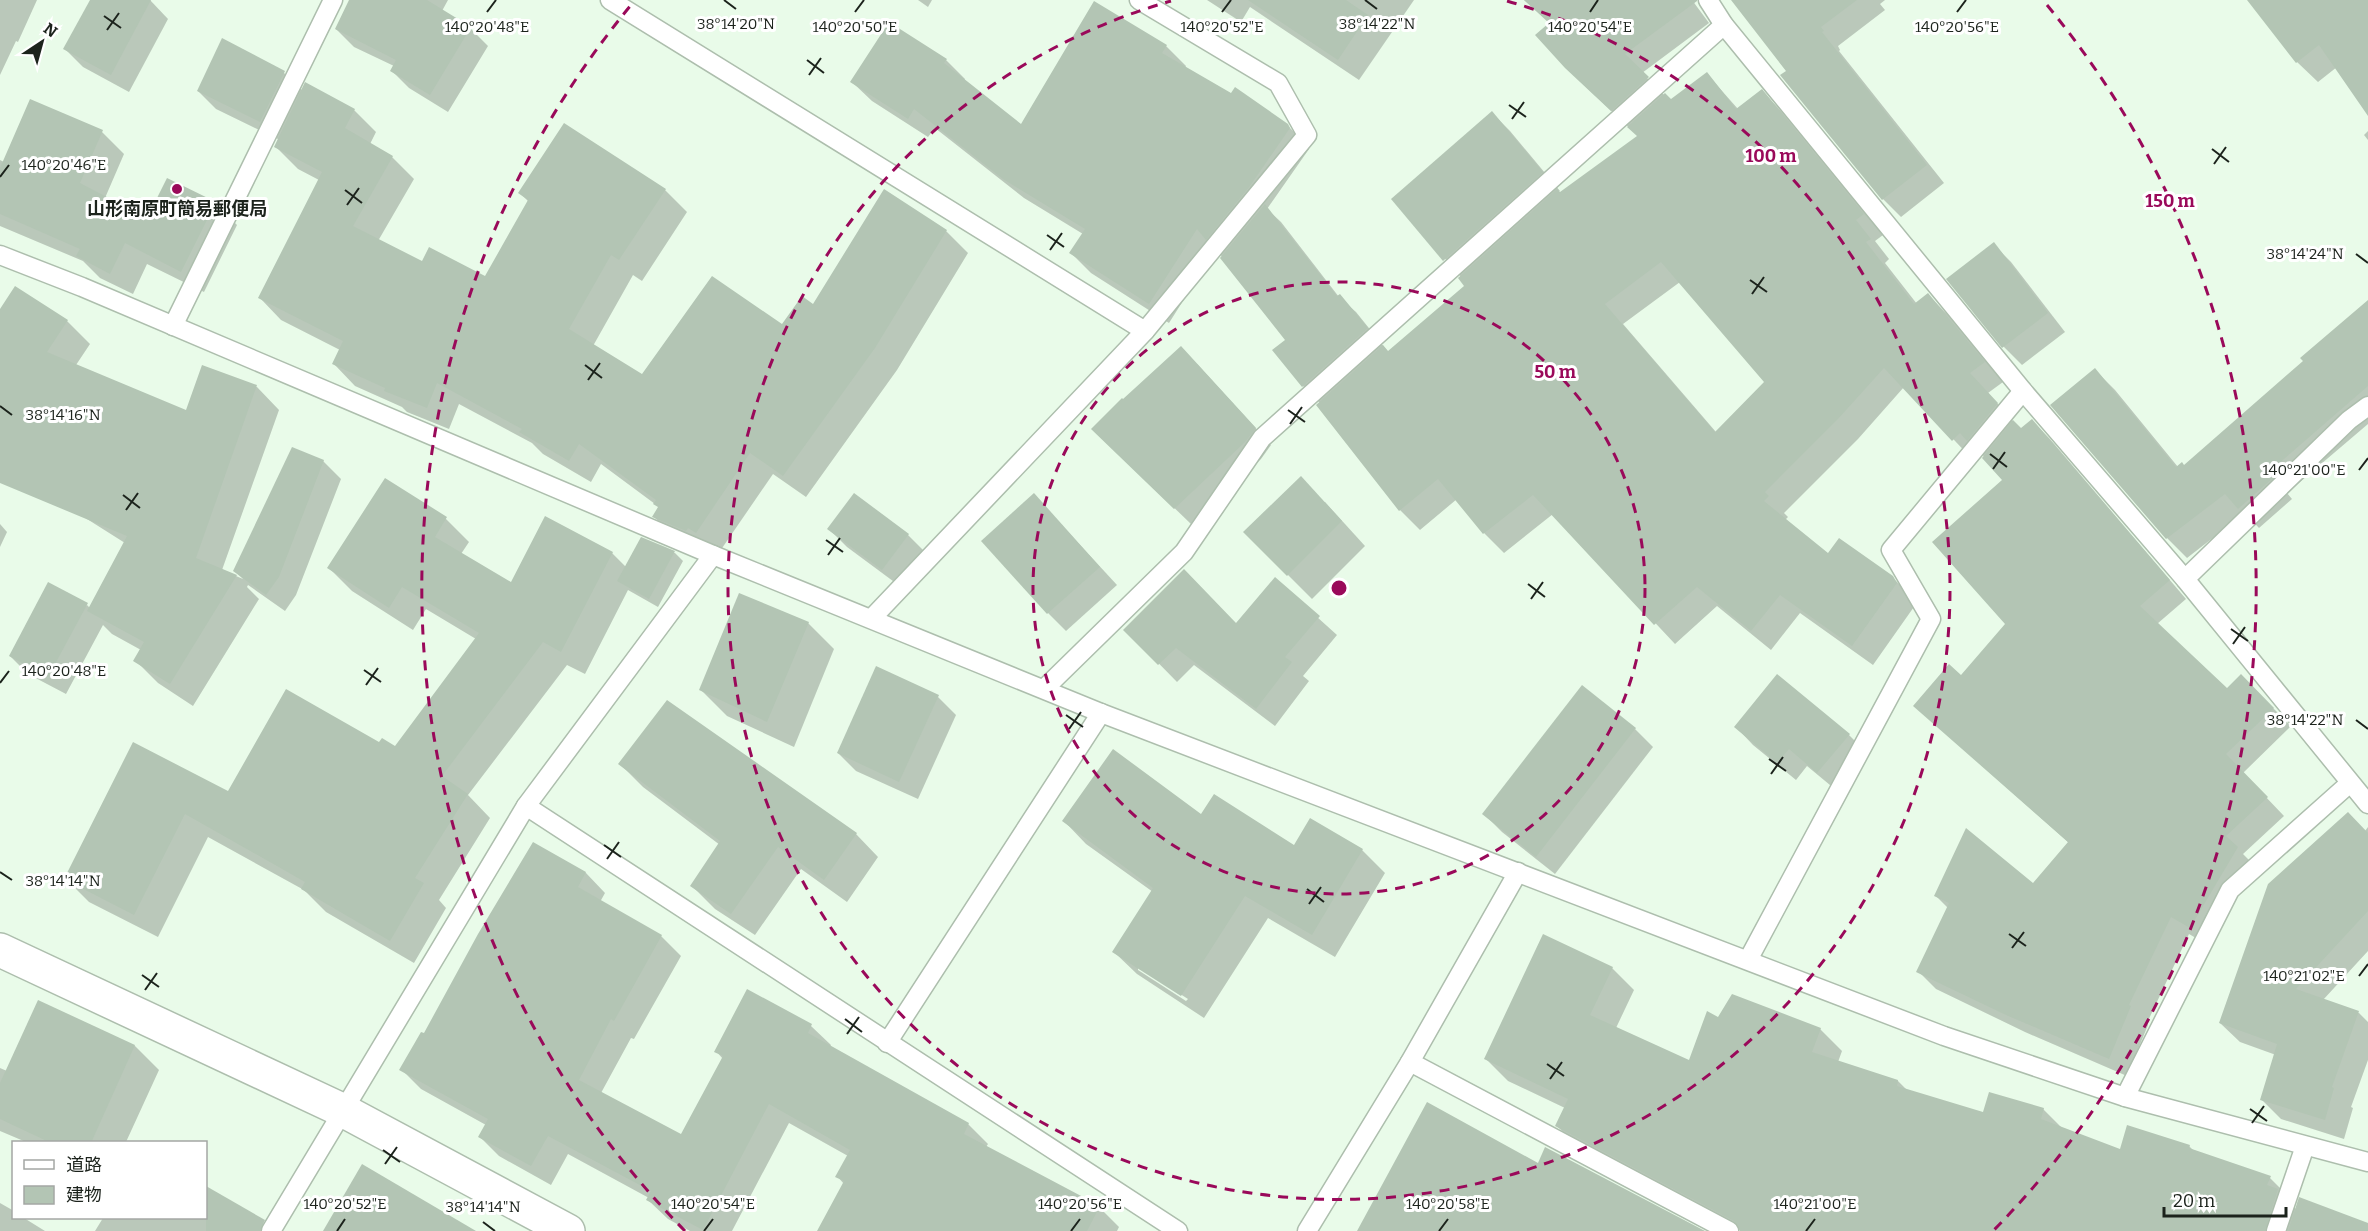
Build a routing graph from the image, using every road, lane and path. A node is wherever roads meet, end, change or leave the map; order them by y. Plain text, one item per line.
1 (333, 0) edge
2 (610, 0) edge
3 (1139, 0) edge
4 (1708, 0) edge
5 (1724, 25) junction
6 (0, 255) edge
7 (173, 326) junction
8 (1145, 331) junction
9 (2023, 392) junction
10 (2368, 405) edge
11 (713, 555) junction
12 (2185, 579) junction
13 (872, 618) junction
14 (1044, 689) junction
15 (1101, 713) junction
16 (2350, 783) junction
17 (2368, 804) edge
18 (526, 806) junction
19 (1518, 872) junction
20 (0, 950) edge
21 (1748, 960) junction
22 (887, 1043) junction
23 (1410, 1062) junction
24 (2125, 1097) junction
25 (344, 1111) junction
26 (2306, 1146) junction
27 (2368, 1162) edge
28 (271, 1231) edge
29 (568, 1231) edge
30 (1178, 1231) edge
31 (1307, 1231) edge
32 (1729, 1231) edge
33 (2276, 1231) edge

1 - 7 lane
2 - 8 lane
3 - 8 lane
4 - 5 lane
5 - 9 lane
5 - 14 lane
6 - 7 lane
7 - 11 lane
8 - 13 lane
9 - 12 lane
9 - 21 lane
10 - 12 lane
11 - 13 lane
11 - 18 lane
12 - 16 lane
13 - 14 lane
14 - 15 lane
15 - 19 lane
15 - 22 lane
16 - 17 lane
16 - 24 lane
18 - 22 lane
18 - 25 lane
19 - 21 lane
19 - 23 lane
20 - 25 street
21 - 24 lane
22 - 30 lane
23 - 31 lane
23 - 32 lane
24 - 26 lane
25 - 28 lane
25 - 29 street
26 - 27 lane
26 - 33 lane

